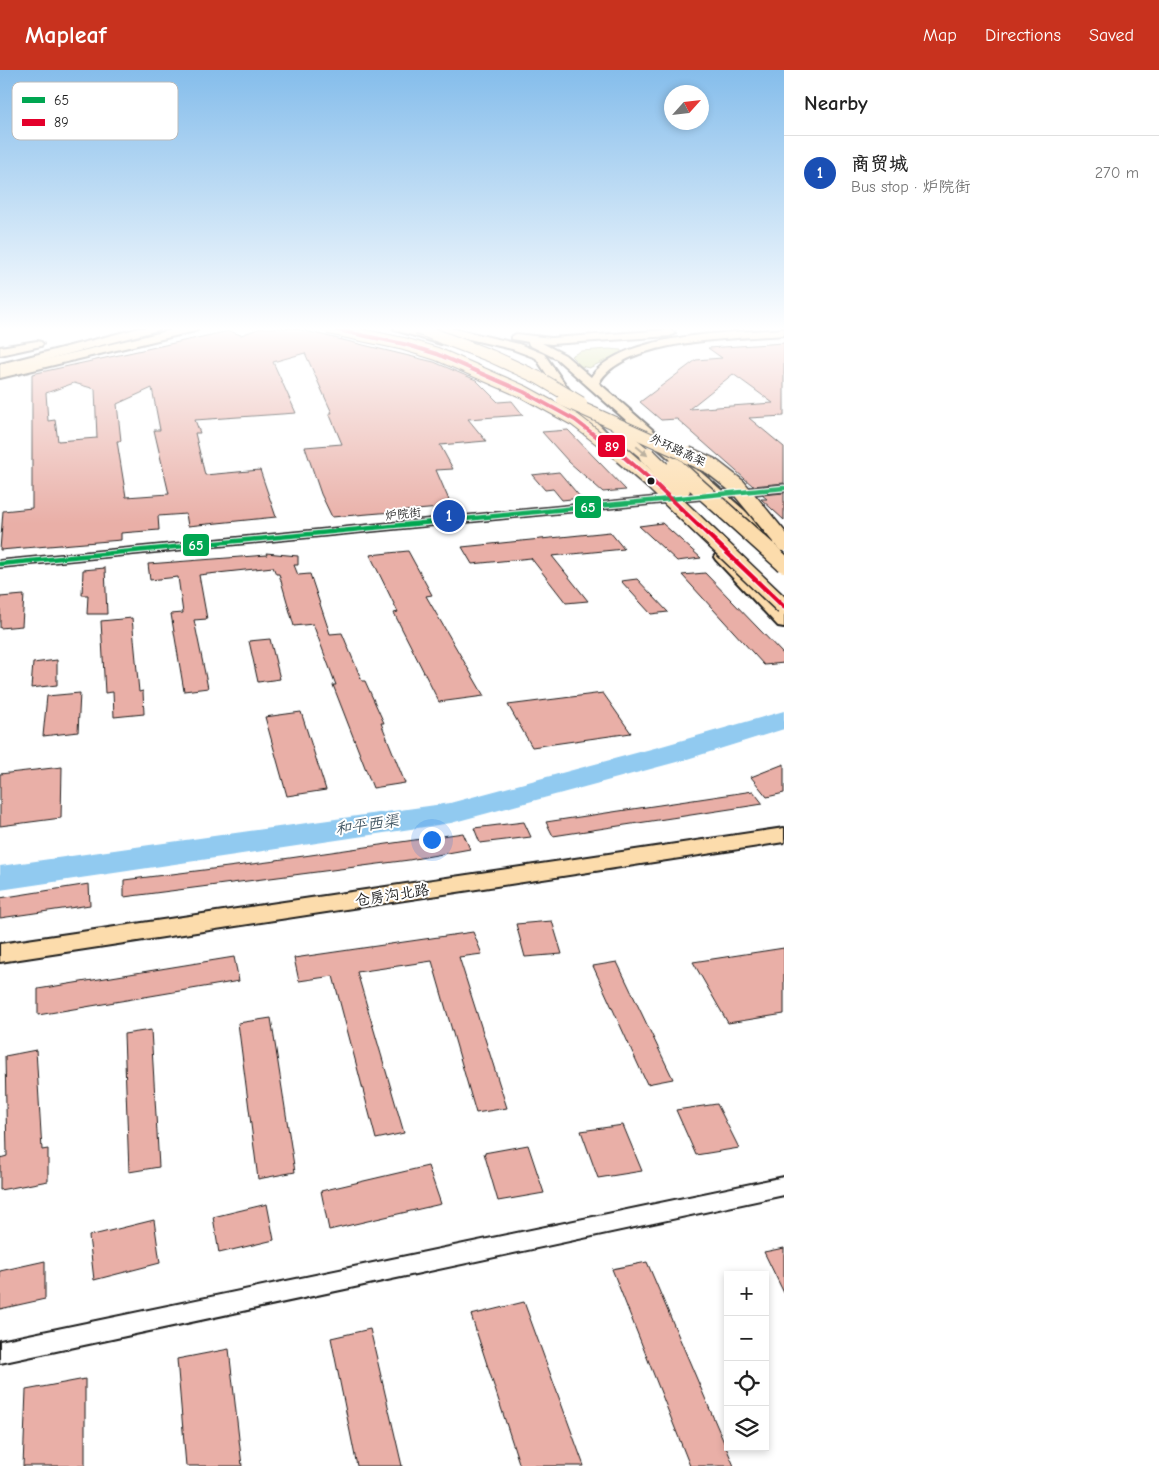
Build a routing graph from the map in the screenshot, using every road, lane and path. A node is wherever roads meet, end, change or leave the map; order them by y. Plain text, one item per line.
1 (526, 393) edge
2 (546, 393) edge
3 (567, 393) edge
4 (568, 393) edge
5 (586, 393) edge
6 (604, 393) edge
7 (784, 488) edge
8 (720, 494) junction
9 (667, 500) junction
10 (720, 525) dead end
11 (783, 549) edge
12 (0, 564) edge
13 (784, 564) edge
14 (763, 567) dead end
15 (784, 588) edge
16 (784, 606) edge
17 (784, 622) edge
18 (784, 821) edge
19 (784, 835) edge
20 (0, 939) edge
21 (0, 953) edge
22 (784, 1186) edge
23 (0, 1352) edge

1 - 16 highway, bridge
2 - 11 highway, 外环路高架, bridge
3 -> 10 highway, bridge
4 - 9 main road
5 - 13 highway, bridge
6 - 8 main road
7 - 8 street
8 - 9 street, 炉院街
8 - 11 main road
9 - 12 street, 炉院街
9 - 17 main road
14 - 15 highway
18 - 20 main road, 仓房沟北路
19 - 21 main road, 仓房沟北路
22 - 23 street

